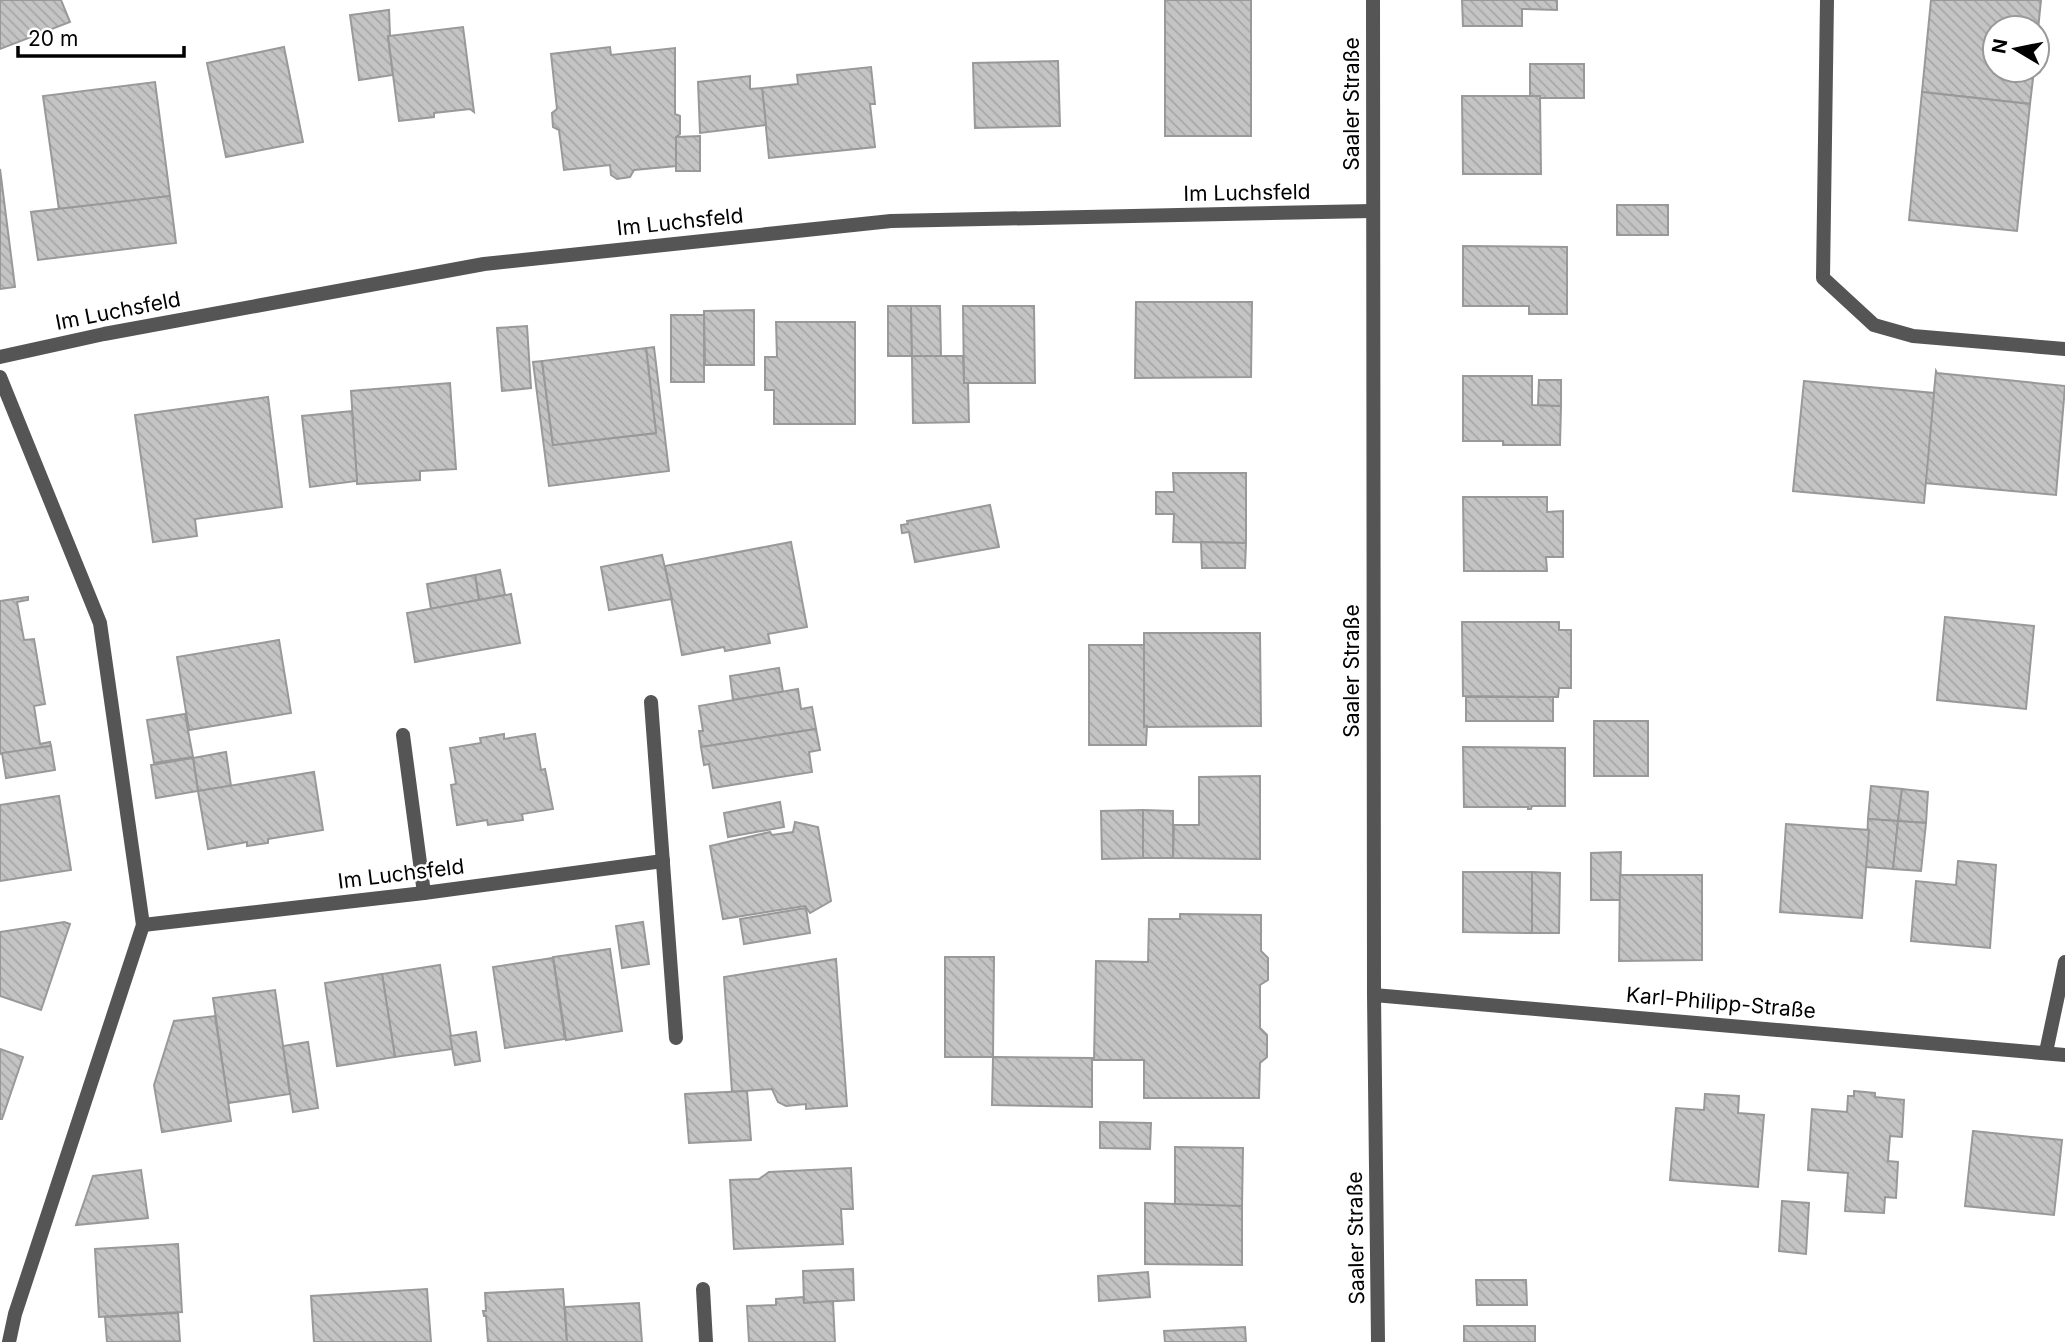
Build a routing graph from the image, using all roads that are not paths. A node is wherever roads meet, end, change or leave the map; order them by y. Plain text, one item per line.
1 (1373, 0) edge
2 (1827, 0) edge
3 (1372, 211) junction
4 (2065, 349) edge
5 (0, 357) edge
6 (0, 377) edge
7 (651, 702) dead end
8 (402, 735) dead end
9 (663, 860) junction
10 (424, 893) junction
11 (144, 925) junction
12 (2065, 962) edge
13 (1374, 995) junction
14 (676, 1038) dead end
15 (2046, 1052) junction
16 (2065, 1055) edge
17 (703, 1289) dead end
18 (9, 1342) edge
19 (706, 1342) edge
20 (1378, 1342) edge

1 - 3 street, Saaler Straße
2 - 4 street
3 - 5 street, Im Luchsfeld
3 - 13 street, Saaler Straße
6 - 11 street
7 - 9 street
8 - 10 street
9 - 10 street, Im Luchsfeld
9 - 14 street
10 - 11 street, Im Luchsfeld
11 - 18 street
12 - 15 street
13 - 15 street, Karl-Philipp-Straße
13 - 20 street, Saaler Straße
15 - 16 street, Karl-Philipp-Straße
17 - 19 street

